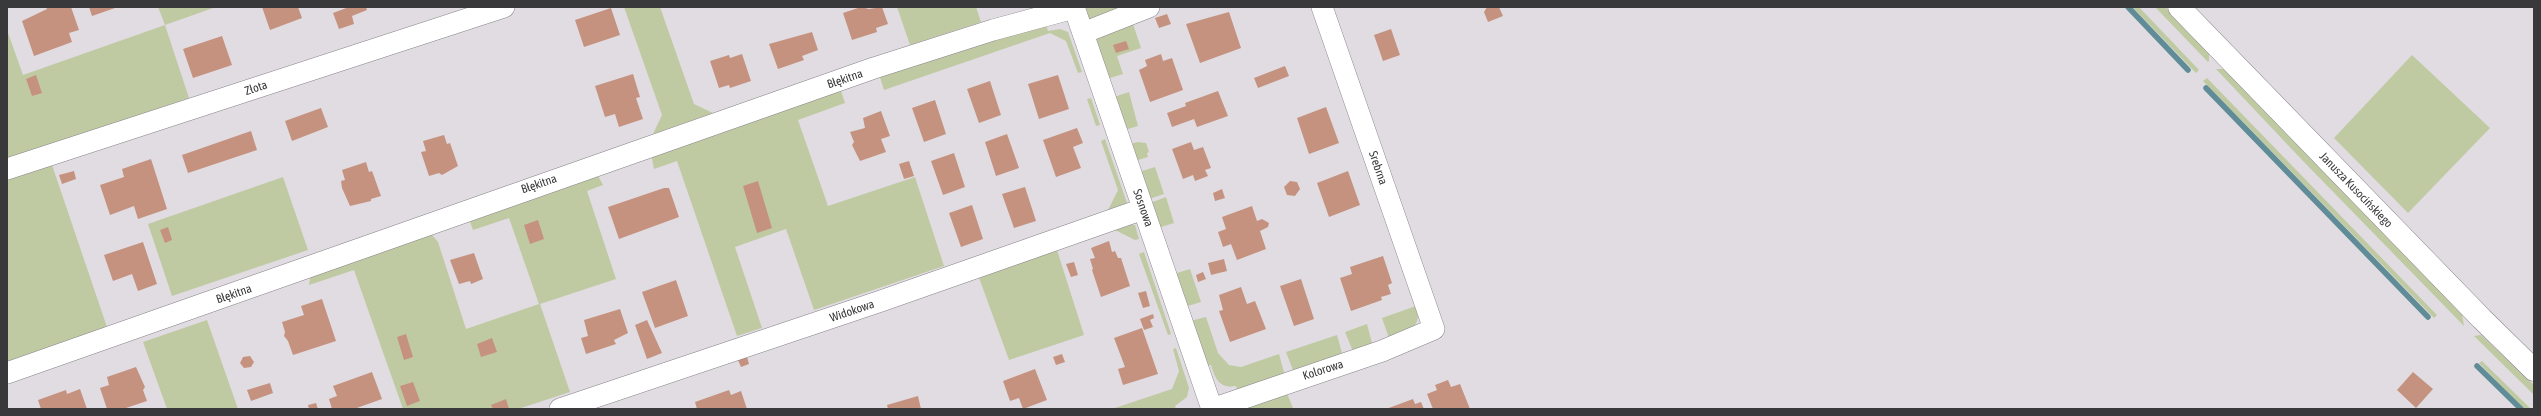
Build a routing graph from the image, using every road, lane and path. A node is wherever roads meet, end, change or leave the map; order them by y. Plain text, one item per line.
1 (504, 7) edge
2 (1074, 7) edge
3 (1149, 7) edge
4 (1322, 7) edge
5 (2180, 7) edge
6 (1083, 33) junction
7 (7, 169) edge
8 (1143, 209) junction
9 (1434, 329) joint
10 (2534, 370) edge
11 (7, 373) edge
12 (560, 409) edge
13 (1212, 409) edge

1 - 7 street, Złota
2 - 6 street, Sosnowa
2 - 11 street, Błękitna
3 - 6 street
4 - 9 street, Srebrna
5 - 10 street, Janusza Kusocińskiego
6 - 8 street, Sosnowa
8 - 12 street, Widokowa
8 - 13 street, Sosnowa
9 - 13 street, Kolorowa

